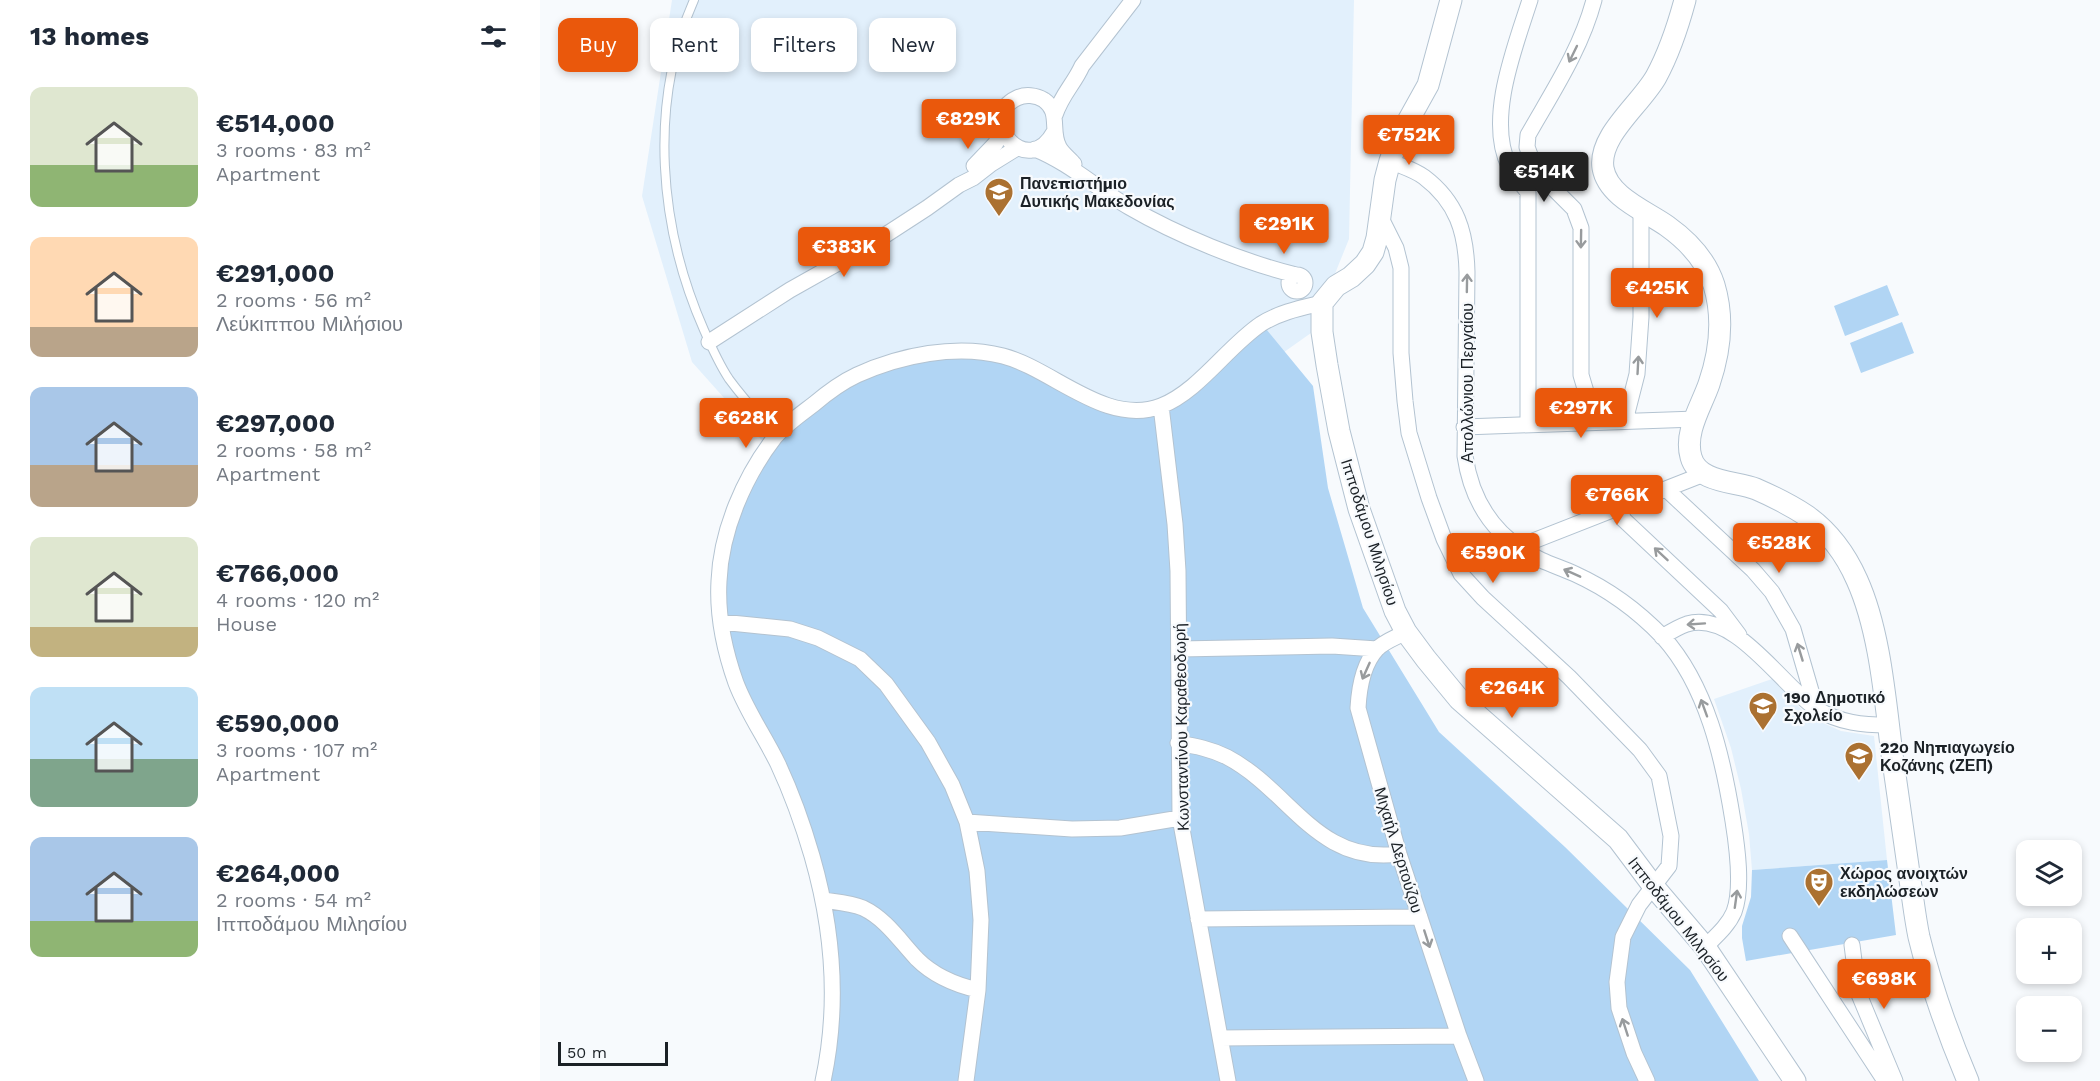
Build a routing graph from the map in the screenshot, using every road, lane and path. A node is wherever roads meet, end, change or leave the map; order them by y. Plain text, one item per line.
1 (694, 0) edge
2 (1133, 0) edge
3 (1451, 0) edge
4 (1530, 0) edge
5 (1594, 0) edge
6 (1685, 0) edge
7 (1082, 66) junction
8 (1036, 97) junction
9 (1055, 115) junction
10 (1001, 127) junction
11 (1054, 132) junction
12 (1017, 148) junction
13 (1035, 149) junction
14 (1390, 161) junction
15 (1081, 174) junction
16 (959, 185) junction
17 (1641, 209) junction
18 (1381, 218) junction
19 (1322, 303) junction
20 (709, 342) junction
21 (1161, 406) junction
22 (1696, 419) junction
23 (1595, 422) junction
24 (1625, 422) junction
25 (1528, 425) junction
26 (1464, 427) junction
27 (777, 435) junction
28 (1704, 474) junction
29 (1666, 489) junction
30 (1623, 506) junction
31 (1518, 547) junction
32 (721, 622) junction
33 (1406, 632) junction
34 (1662, 637) junction
35 (1744, 642) junction
36 (1179, 649) junction
37 (1377, 649) junction
38 (1816, 708) junction
39 (1888, 725) junction
40 (1178, 743) junction
41 (1180, 818) junction
42 (967, 822) junction
43 (1398, 854) junction
44 (1654, 886) junction
45 (822, 900) junction
46 (1420, 917) junction
47 (1198, 919) junction
48 (1790, 936) dead end
49 (1852, 945) dead end
50 (1705, 946) junction
51 (978, 990) junction
52 (1459, 1036) junction
53 (1220, 1038) junction
54 (823, 1081) edge
55 (966, 1081) edge
56 (1228, 1081) edge
57 (1476, 1081) edge
58 (1647, 1081) edge
59 (1795, 1081) edge
60 (1885, 1081) edge
61 (1895, 1081) edge
62 (1968, 1081) edge

1 - 20 lane
2 - 7 street
3 - 14 street
4 - 25 street
5 -> 23 street
6 - 17 street
7 - 8 street
7 - 9 street
8 - 9 street
8 - 10 street
9 - 11 street
10 - 12 street
10 - 16 street
11 - 13 street
11 - 15 street
12 - 13 street
12 - 16 street
13 - 15 street
14 - 18 street
26 -> 14 street, Απολλώνιου Περγαίου
15 - 19 street
16 - 20 street
17 - 22 street
24 -> 17 street
18 - 19 street
18 - 44 street
19 - 21 street
19 - 33 street, Ιπποδάμου Μιλησίου
20 - 27 lane
21 - 27 street
21 - 36 street, Κωνσταντίνου Καραθεοδωρή
22 - 24 street
22 - 28 street
23 - 24 street
23 - 25 street
25 - 26 street
26 - 31 street, Απολλώνιου Περγαίου
27 - 32 street
28 - 29 street
28 - 39 street
29 - 30 street
38 -> 29 street
30 - 31 street
35 -> 30 street
34 -> 31 street, Απολλώνιου Περγαίου
32 - 42 street
32 - 45 street
33 - 37 street
33 - 44 street, Ιπποδάμου Μιλησίου
35 -> 34 street
50 -> 34 street, Απολλώνιου Περγαίου
35 - 38 street
36 - 37 street
36 - 40 street, Κωνσταντίνου Καραθεοδωρή
37 -> 43 street, Μιχαήλ Δερτούζου
38 - 39 street
39 - 62 street
40 - 41 street, Κωνσταντίνου Καραθεοδωρή
40 - 43 street
41 - 42 street
41 - 47 street, Κωνσταντίνου Καραθεοδωρή
42 - 51 street
43 - 46 street, Μιχαήλ Δερτούζου
44 - 50 street, Ιπποδάμου Μιλησίου
58 -> 44 street
45 - 51 street
45 - 54 street
46 - 47 street
46 -> 52 street, Μιχαήλ Δερτούζου
47 - 53 street, Κωνσταντίνου Καραθεοδωρή
48 - 60 street
49 - 61 street
50 - 59 street, Ιπποδάμου Μιλησίου
51 - 55 street
52 - 53 street
52 - 57 street, Μιχαήλ Δερτούζου
53 - 56 street, Κωνσταντίνου Καραθεοδωρή

